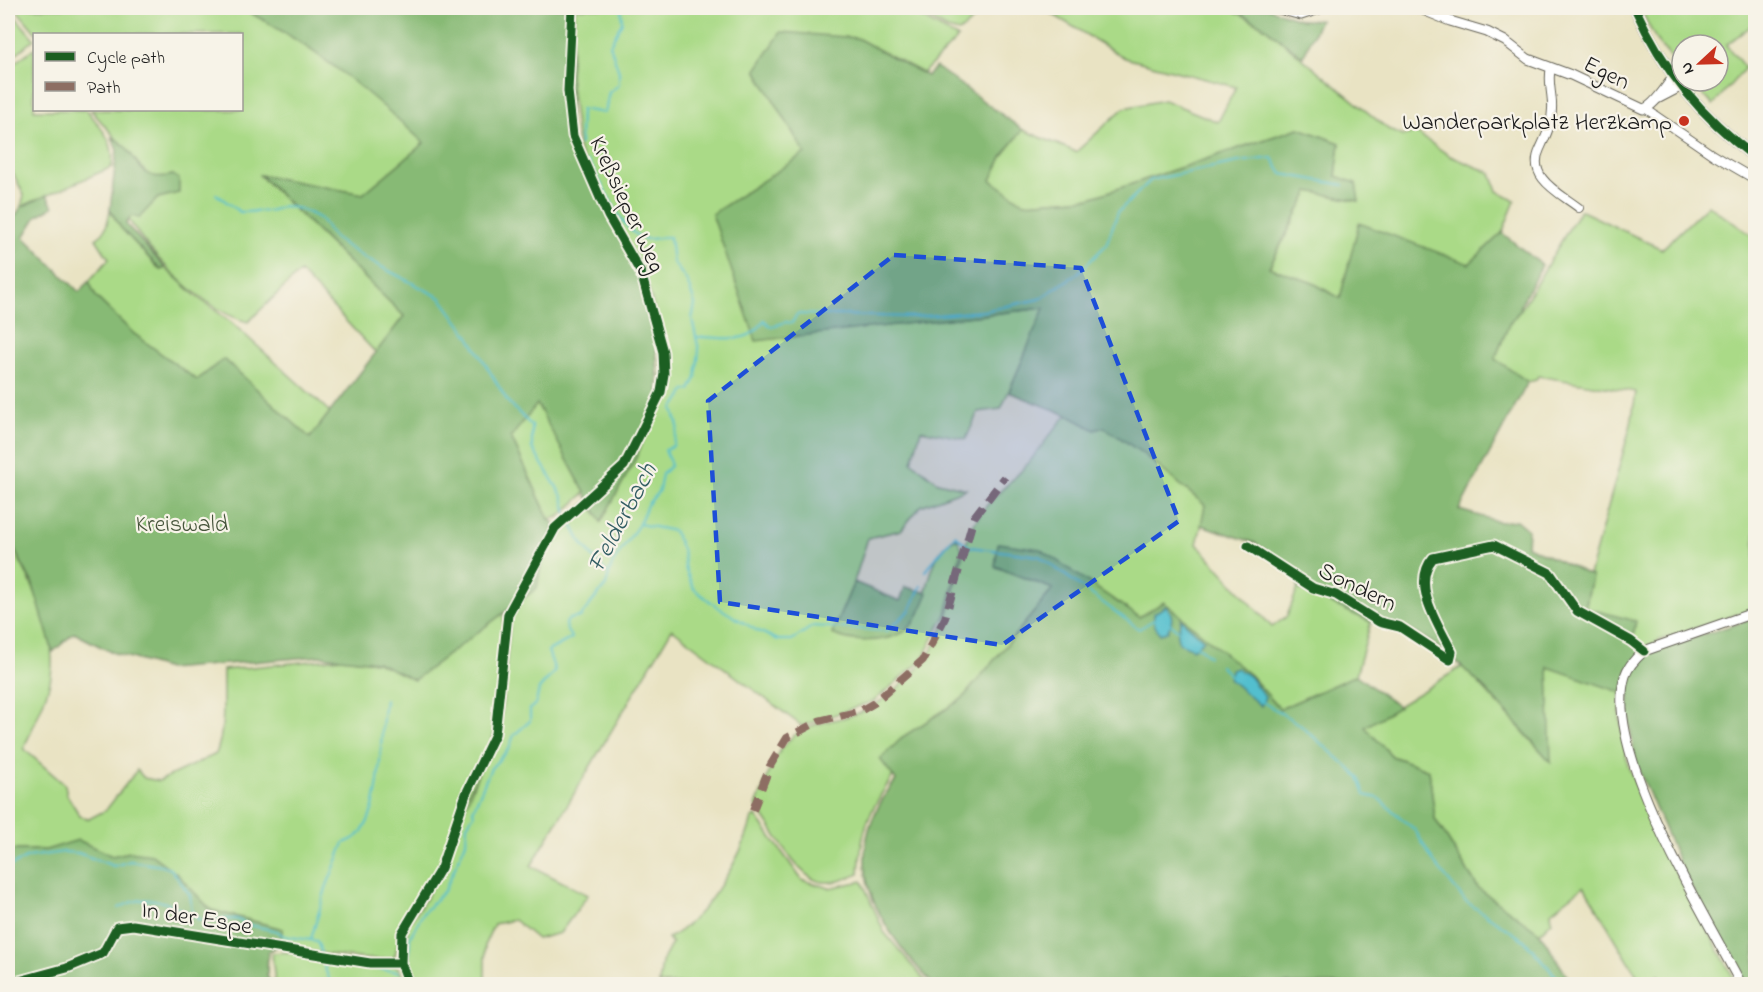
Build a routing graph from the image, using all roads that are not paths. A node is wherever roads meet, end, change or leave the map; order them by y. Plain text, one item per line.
1 (572, 8) edge
2 (1275, 8) edge
3 (1322, 8) edge
4 (1418, 8) edge
5 (1635, 8) edge
6 (1551, 68) junction
7 (1670, 72) edge
8 (1670, 88) edge
9 (1688, 93) edge
10 (1646, 109) junction
11 (1755, 158) edge
12 (1755, 180) edge
13 (1579, 208) dead end
14 (1248, 546) dead end
15 (1755, 612) edge
16 (1644, 651) junction
17 (401, 963) junction
18 (8, 984) edge
19 (409, 984) edge
20 (1741, 984) edge

1 - 17 street, Kreßsieper Weg
2 - 3 street
4 - 6 street, Egen
5 - 7 main road
6 - 10 street, Egen
6 - 13 street, Egen
8 - 10 street, Egen
9 - 11 main road
10 - 12 street, Egen
14 - 16 street, Sondern
15 - 16 street
16 - 20 street
17 - 18 street, In der Espe
17 - 19 street

